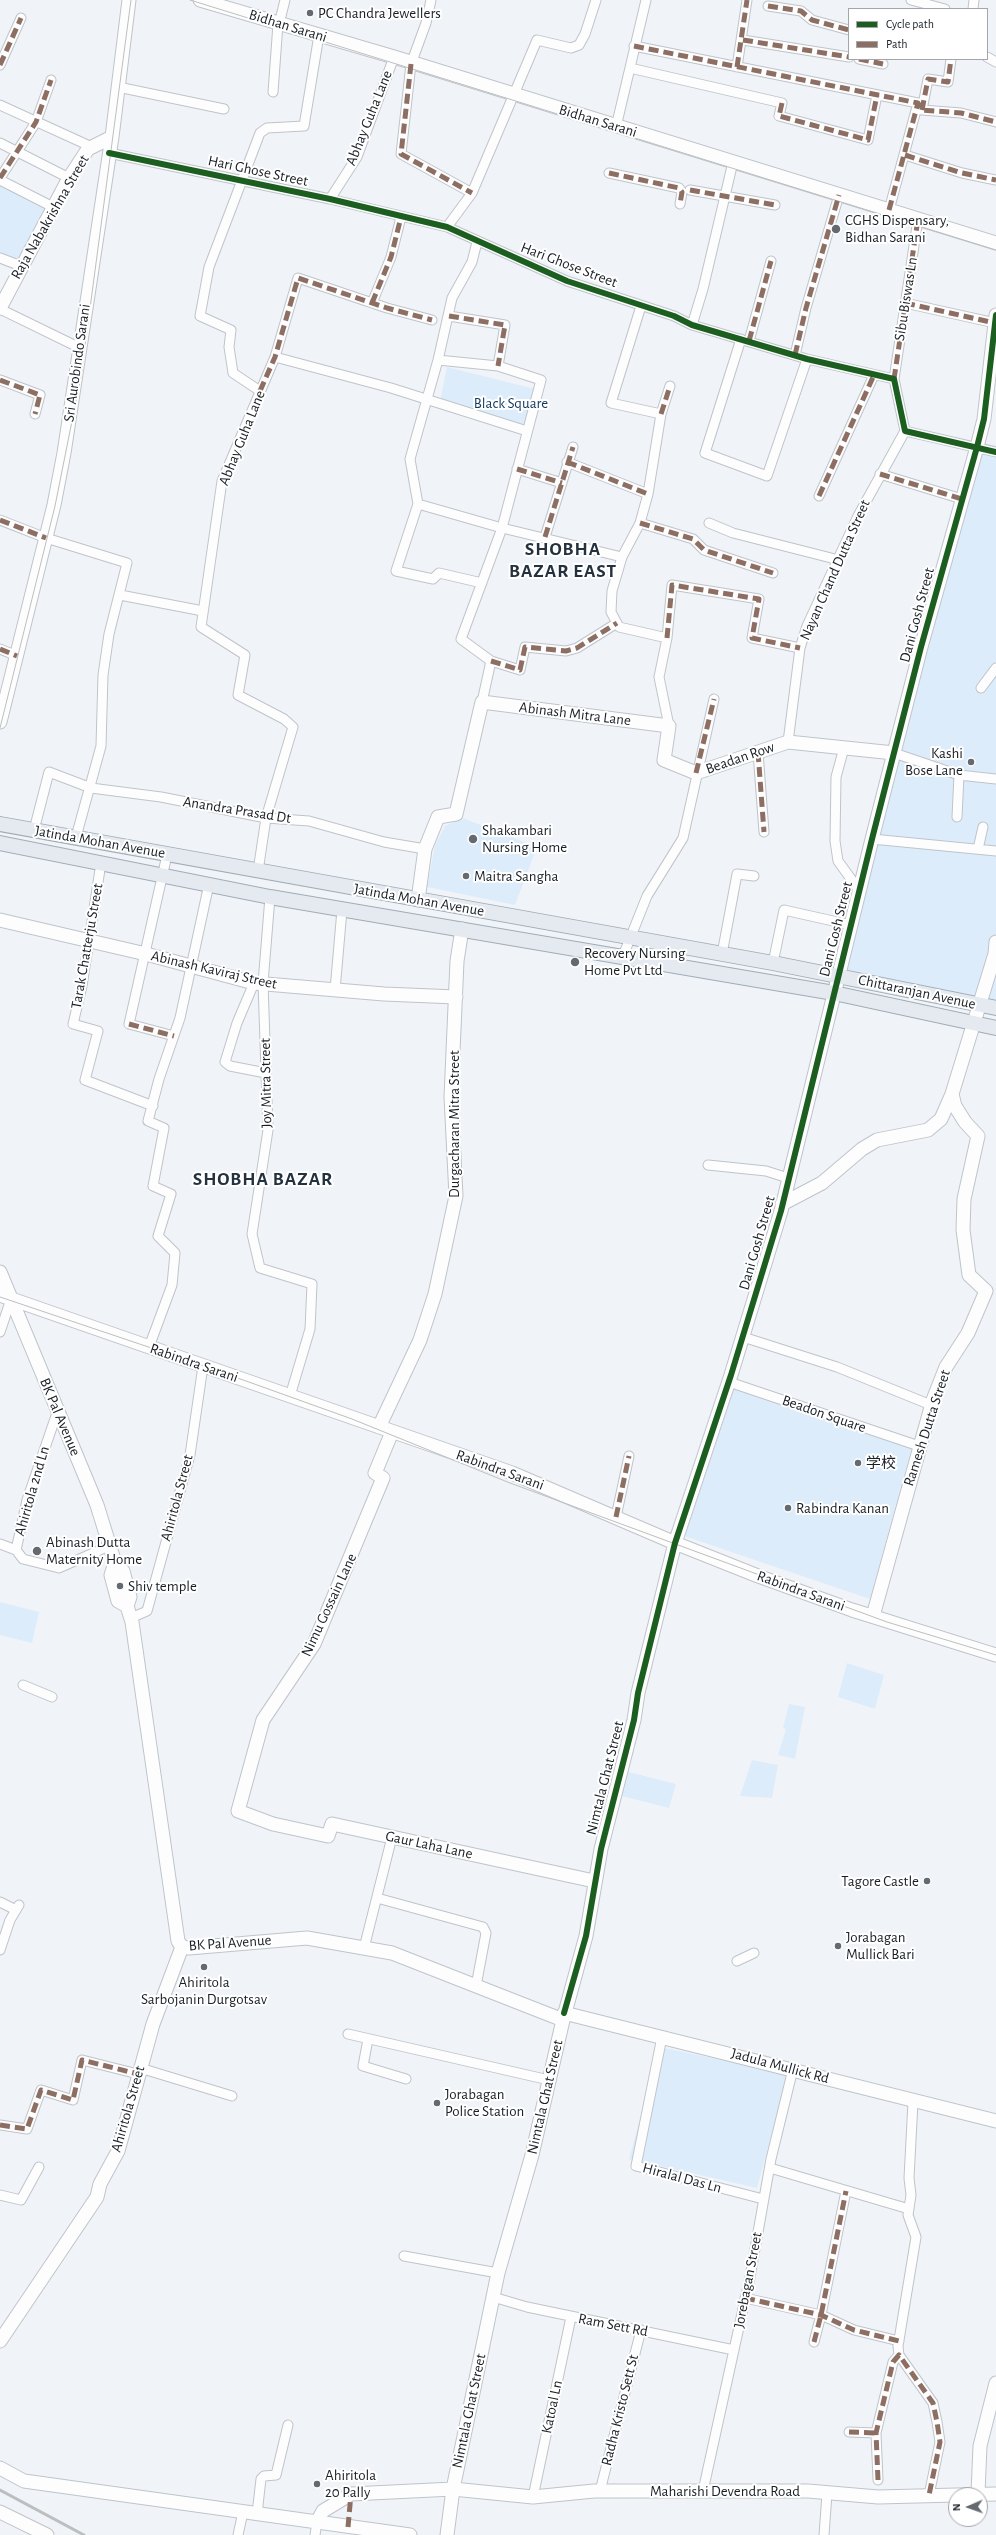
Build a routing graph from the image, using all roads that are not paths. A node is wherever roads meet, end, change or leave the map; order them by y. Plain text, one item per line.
1 (129, 0) edge
2 (200, 0) edge
3 (284, 0) edge
4 (431, 0) edge
5 (596, 0) edge
6 (646, 0) edge
7 (747, 0) edge
8 (911, 0) edge
9 (768, 6) dead end
10 (941, 8) edge
11 (20, 18) dead end
12 (279, 24) junction
13 (848, 30) edge
14 (320, 36) junction
15 (743, 40) junction
16 (634, 46) junction
17 (394, 57) junction
18 (848, 57) edge
19 (864, 60) edge
20 (951, 60) edge
21 (411, 64) junction
22 (883, 64) dead end
23 (0, 65) edge
24 (737, 67) junction
25 (630, 68) junction
26 (51, 80) dead end
27 (118, 87) junction
28 (273, 92) dead end
29 (512, 95) junction
30 (877, 95) junction
31 (0, 105) edge
32 (920, 106) junction
33 (224, 108) dead end
34 (36, 122) junction
35 (996, 122) edge
36 (616, 127) junction
37 (112, 137) junction
38 (0, 143) edge
39 (92, 147) junction
40 (16, 152) junction
41 (109, 153) junction
42 (905, 155) junction
43 (733, 162) junction
44 (609, 173) dead end
45 (69, 178) junction
46 (0, 179) edge
47 (996, 180) edge
48 (242, 181) junction
49 (690, 190) dead end
50 (472, 193) junction
51 (839, 195) junction
52 (725, 196) junction
53 (330, 199) junction
54 (680, 204) dead end
55 (775, 205) dead end
56 (53, 207) junction
57 (889, 210) junction
58 (401, 217) junction
59 (918, 219) junction
60 (447, 227) junction
61 (477, 242) junction
62 (996, 243) edge
63 (0, 258) edge
64 (771, 260) dead end
65 (21, 266) junction
66 (372, 303) junction
67 (905, 303) junction
68 (641, 306) junction
69 (0, 308) edge
70 (449, 316) junction
71 (996, 319) edge
72 (432, 320) dead end
73 (692, 325) junction
74 (745, 340) junction
75 (80, 348) junction
76 (795, 355) junction
77 (275, 357) junction
78 (807, 359) junction
79 (438, 360) junction
80 (498, 366) junction
81 (874, 375) junction
82 (894, 379) junction
83 (0, 380) edge
84 (670, 386) dead end
85 (260, 391) junction
86 (428, 400) junction
87 (35, 414) dead end
88 (661, 414) junction
89 (527, 431) junction
90 (905, 431) junction
91 (573, 447) dead end
92 (977, 447) junction
93 (996, 452) edge
94 (566, 462) junction
95 (517, 469) junction
96 (880, 474) junction
97 (562, 483) junction
98 (648, 494) junction
99 (819, 496) dead end
100 (962, 499) junction
101 (418, 504) junction
102 (0, 520) edge
103 (640, 523) junction
104 (709, 523) dead end
105 (502, 528) junction
106 (544, 537) junction
107 (46, 538) junction
108 (622, 557) junction
109 (839, 560) junction
110 (773, 573) dead end
111 (482, 583) junction
112 (120, 595) junction
113 (203, 612) junction
114 (617, 623) junction
115 (667, 638) junction
116 (800, 648) junction
117 (0, 650) edge
118 (17, 656) junction
119 (491, 661) junction
120 (996, 668) edge
121 (981, 688) dead end
122 (714, 699) dead end
123 (482, 702) junction
124 (0, 722) edge
125 (669, 726) junction
126 (788, 742) junction
127 (844, 748) junction
128 (758, 752) junction
129 (894, 753) junction
130 (696, 773) junction
131 (959, 775) junction
132 (996, 779) edge
133 (91, 788) junction
134 (957, 817) dead end
135 (266, 818) junction
136 (0, 824) edge
137 (983, 827) dead end
138 (34, 830) junction
139 (764, 832) dead end
140 (76, 838) junction
141 (872, 839) junction
142 (0, 843) edge
143 (425, 849) junction
144 (978, 849) junction
145 (996, 851) edge
146 (167, 855) junction
147 (101, 863) junction
148 (258, 871) junction
149 (163, 875) junction
150 (754, 876) dead end
151 (209, 884) junction
152 (859, 890) junction
153 (270, 897) junction
154 (418, 900) junction
155 (342, 910) junction
156 (0, 920) edge
157 (851, 924) junction
158 (462, 929) junction
159 (630, 938) junction
160 (88, 941) junction
161 (996, 942) edge
162 (146, 954) junction
163 (722, 954) junction
164 (623, 956) junction
165 (773, 963) junction
166 (193, 968) junction
167 (838, 975) junction
168 (259, 983) junction
169 (335, 990) junction
170 (834, 993) junction
171 (456, 997) junction
172 (980, 1004) junction
173 (996, 1008) edge
174 (974, 1024) junction
175 (996, 1028) edge
176 (174, 1036) junction
177 (266, 1073) junction
178 (952, 1094) junction
179 (153, 1106) junction
180 (708, 1165) dead end
181 (788, 1178) junction
182 (782, 1204) junction
183 (0, 1272) edge
184 (6, 1297) edge
185 (0, 1332) edge
186 (743, 1337) junction
187 (149, 1347) junction
188 (203, 1366) junction
189 (729, 1382) junction
190 (290, 1396) junction
191 (931, 1405) junction
192 (58, 1410) junction
193 (379, 1426) junction
194 (392, 1432) junction
195 (919, 1446) junction
196 (629, 1456) dead end
197 (616, 1517) junction
198 (675, 1543) junction
199 (0, 1544) edge
200 (109, 1546) junction
201 (16, 1550) junction
202 (129, 1612) junction
203 (873, 1616) junction
204 (996, 1655) edge
205 (23, 1685) dead end
206 (52, 1697) dead end
207 (273, 1824) joint
208 (392, 1837) junction
209 (594, 1881) junction
210 (377, 1898) junction
211 (0, 1902) edge
212 (182, 1947) junction
213 (364, 1948) junction
214 (0, 1950) edge
215 (476, 1986) junction
216 (564, 2016) junction
217 (348, 2034) dead end
218 (662, 2037) junction
219 (368, 2039) junction
220 (794, 2069) junction
221 (139, 2071) junction
222 (406, 2079) dead end
223 (549, 2080) junction
224 (232, 2096) dead end
225 (912, 2102) junction
226 (996, 2121) edge
227 (0, 2125) edge
228 (39, 2167) dead end
229 (770, 2168) junction
230 (846, 2190) junction
231 (0, 2195) edge
232 (763, 2199) junction
233 (909, 2209) junction
234 (404, 2256) dead end
235 (498, 2273) junction
236 (493, 2297) junction
237 (745, 2298) junction
238 (821, 2315) junction
239 (571, 2316) junction
240 (641, 2330) junction
241 (0, 2341) edge
242 (899, 2341) junction
243 (814, 2342) dead end
244 (734, 2350) junction
245 (899, 2355) junction
246 (996, 2383) edge
247 (288, 2425) dead end
248 (849, 2432) dead end
249 (876, 2434) junction
250 (0, 2468) edge
251 (878, 2480) dead end
252 (978, 2487) edge
253 (453, 2489) junction
254 (600, 2491) junction
255 (703, 2491) junction
256 (827, 2494) junction
257 (948, 2494) edge
258 (929, 2495) junction
259 (533, 2497) junction
260 (0, 2512) edge
261 (243, 2512) junction
262 (257, 2514) junction
263 (316, 2529) edge
264 (47, 2535) edge
265 (238, 2535) edge
266 (410, 2535) edge
267 (447, 2535) edge
268 (824, 2535) edge

1 - 27 street, Sri Aurobindo Sarani
2 - 12 street, Bidhan Sarani
3 - 12 street
4 - 21 street
5 - 29 street
6 - 16 street
7 - 15 street
8 - 10 street
9 - 13 street
11 - 23 street
12 - 14 street, Bidhan Sarani
12 - 28 street
14 - 17 street, Bidhan Sarani
14 - 48 street
15 - 18 street
15 - 24 street
16 - 24 street
16 - 25 street
17 - 21 street, Bidhan Sarani
17 - 53 street, Abhay Guha Lane
19 - 22 street
20 - 32 street
21 - 29 street, Bidhan Sarani
21 - 50 street
24 - 30 street
25 - 30 street
25 - 36 street
26 - 34 street
27 - 33 street
27 - 37 street, Sri Aurobindo Sarani
29 - 36 street, Bidhan Sarani
29 - 50 street
30 - 32 street
31 - 34 street
32 - 35 street
32 - 42 street
34 - 39 street
34 - 40 street
36 - 43 street, Bidhan Sarani
37 - 39 street, Raja Nabakrishna Street
37 - 41 street, Sri Aurobindo Sarani
38 - 40 street
39 - 45 street, Raja Nabakrishna Street
40 - 45 street
40 - 46 street
41 - 48 street, Hari Ghose Street
41 - 75 street, Sri Aurobindo Sarani
42 - 47 street
42 - 57 street
43 - 51 street, Bidhan Sarani
43 - 52 street
44 - 54 street
45 - 56 street, Raja Nabakrishna Street
46 - 56 street
48 - 53 street, Hari Ghose Street
48 - 85 street
49 - 52 street
50 - 60 street
51 - 57 street, Bidhan Sarani
51 - 76 street
52 - 55 street
52 - 73 street
53 - 58 street, Hari Ghose Street
56 - 65 street, Raja Nabakrishna Street
57 - 59 street, Bidhan Sarani
58 - 60 street, Hari Ghose Street
58 - 66 street
59 - 62 street, Bidhan Sarani
59 - 67 street, Sibu Biswas Ln
60 - 61 street, Hari Ghose Street
61 - 68 street, Hari Ghose Street
61 - 70 street
63 - 65 street
64 - 74 street
65 - 69 street, Raja Nabakrishna Street
66 - 72 street
66 - 77 street, Abhay Guha Lane
67 - 71 street
67 - 82 street, Sibu Biswas Ln
68 - 73 street, Hari Ghose Street
68 - 88 street
69 - 75 street
70 - 79 street
70 - 80 street
71 - 92 street, Dani Gosh Street
73 - 74 street, Hari Ghose Street
74 - 76 street, Hari Ghose Street
74 - 78 street
75 - 107 street, Sri Aurobindo Sarani
76 - 78 street, Hari Ghose Street
77 - 85 street, Abhay Guha Lane
77 - 86 street
78 - 81 street, Hari Ghose Street
79 - 80 street
79 - 86 street
80 - 89 street
81 - 82 street, Hari Ghose Street
81 - 99 street
82 - 90 street
83 - 87 street
84 - 88 street
85 - 113 street, Abhay Guha Lane
86 - 89 street
86 - 101 street
88 - 98 street
89 - 95 street
90 - 92 street
90 - 96 street, Nayan Chand Dutta Street
91 - 94 street
92 - 93 street
92 - 100 street, Dani Gosh Street
94 - 97 street
94 - 98 street
95 - 97 street
95 - 105 street
96 - 100 street
96 - 109 street, Nayan Chand Dutta Street
97 - 106 street
98 - 103 street
100 - 129 street, Dani Gosh Street
101 - 105 street
101 - 111 street
102 - 107 street
103 - 108 street
103 - 110 street
104 - 109 street
105 - 106 street
105 - 111 street
106 - 108 street
107 - 112 street
107 - 118 street, Sri Aurobindo Sarani
108 - 114 street
109 - 116 street, Nayan Chand Dutta Street
111 - 119 street
112 - 113 street
112 - 133 street
113 - 135 street, Abhay Guha Lane
114 - 115 street
114 - 119 street
115 - 116 street, Beadan Row
115 - 125 street, Beadan Row
116 - 126 street, Nayan Chand Dutta Street
117 - 118 street
118 - 124 street, Sri Aurobindo Sarani
119 - 123 street
120 - 121 street
122 - 130 street
123 - 125 street, Abinash Mitra Lane
123 - 143 street
125 - 130 street, Beadan Row
126 - 127 street, Beadan Row
126 - 128 street, Beadan Row
127 - 129 street, Beadan Row
127 - 152 street
128 - 130 street, Beadan Row
128 - 139 street
129 - 131 street
129 - 141 street, Dani Gosh Street
130 - 159 street
131 - 132 street
131 - 134 street
133 - 135 street, Anandra Prasad Dt
133 - 138 street, Anandra Prasad Dt
133 - 140 street
135 - 143 street, Anandra Prasad Dt
135 - 148 street
136 - 138 main road, Jatinda Mohan Avenue
137 - 144 street
138 - 140 main road, Jatinda Mohan Avenue
140 - 146 main road, Jatinda Mohan Avenue
141 - 144 street
141 - 152 street, Dani Gosh Street
142 - 147 main road
143 - 154 street
144 - 145 street
146 - 148 main road, Jatinda Mohan Avenue
146 - 149 street
147 - 149 main road
147 - 160 street, Tarak Chatterju Street
148 - 154 main road, Jatinda Mohan Avenue
149 - 151 main road
149 - 162 street
150 - 163 street
151 - 153 main road
151 - 166 street
152 - 157 street, Dani Gosh Street
153 - 155 main road
153 - 168 street, Joy Mitra Street
154 - 159 main road, Jatinda Mohan Avenue
155 - 158 main road
155 - 169 street
156 - 160 street, Abinash Kaviraj Street
157 - 165 street
157 - 167 street, Dani Gosh Street
158 - 164 main road
158 - 171 street, Durgacharan Mitra Street
159 - 163 main road, Jatinda Mohan Avenue
159 - 164 street
160 - 162 street, Abinash Kaviraj Street
160 - 179 street, Tarak Chatterju Street
161 - 172 street
162 - 166 street, Abinash Kaviraj Street
162 - 176 street
163 - 165 main road, Jatinda Mohan Avenue
164 - 170 main road
165 - 167 main road, Jatinda Mohan Avenue
166 - 168 street, Abinash Kaviraj Street
166 - 176 street
167 - 170 street, Dani Gosh Street
167 - 172 main road, Chittaranjan Avenue
168 - 169 street, Abinash Kaviraj Street
168 - 177 street, Joy Mitra Street
168 - 177 street
169 - 171 street, Abinash Kaviraj Street
170 - 174 main road
170 - 181 street, Dani Gosh Street
171 - 193 street, Durgacharan Mitra Street
172 - 173 main road, Chittaranjan Avenue
172 - 174 street
174 - 175 main road
174 - 178 street
176 - 179 street
177 - 190 street, Joy Mitra Street
178 - 182 street
178 - 191 street, Ramesh Dutta Street
179 - 187 street
180 - 181 street
181 - 182 street, Dani Gosh Street
182 - 186 street, Dani Gosh Street
183 - 184 street, BK Pal Avenue
184 - 185 street
184 - 187 street, Rabindra Sarani
184 - 192 street, BK Pal Avenue
186 - 189 street, Dani Gosh Street
186 - 191 street
187 - 188 street, Rabindra Sarani
188 - 190 street, Rabindra Sarani
188 - 202 street, Ahiritola Street
189 - 195 street, Beadon Square
189 - 198 street, Dani Gosh Street
190 - 193 street, Rabindra Sarani
191 - 195 street, Ramesh Dutta Street
192 - 200 street, BK Pal Avenue
192 - 201 street, Ahiritola 2nd Ln
193 - 194 street, Rabindra Sarani
194 - 197 street, Rabindra Sarani
194 - 207 street, Nimu Gossain Lane
195 - 203 street, Ramesh Dutta Street
196 - 197 street
197 - 198 street, Rabindra Sarani
198 - 203 street, Rabindra Sarani
198 - 209 street, Nimtala Ghat Street
199 - 201 street
200 - 201 street
200 - 202 street, BK Pal Avenue
202 - 212 street, BK Pal Avenue
203 - 204 street, Rabindra Sarani
205 - 206 street
207 - 208 street, Gaur Laha Lane
208 - 209 street, Gaur Laha Lane
208 - 210 street
209 - 216 street, Nimtala Ghat Street
210 - 213 street
210 - 215 street
211 - 214 street
212 - 213 street, BK Pal Avenue
212 - 221 street, Ahiritola Street
213 - 215 street, BK Pal Avenue
215 - 216 street, BK Pal Avenue
216 - 218 street, Jadula Mullick Rd
216 - 223 street, Nimtala Ghat Street
217 - 219 street
218 - 220 street, Jadula Mullick Rd
218 - 232 street, Hiralal Das Ln
219 - 222 street
219 - 223 street
220 - 225 street, Jadula Mullick Rd
220 - 229 street, Jorebagan Street
221 - 224 street
221 - 227 street
221 - 241 street, Ahiritola Street
223 - 235 street, Nimtala Ghat Street
225 - 226 street, Jadula Mullick Rd
225 - 233 street
228 - 231 street
229 - 230 street
229 - 232 street, Jorebagan Street
230 - 233 street
230 - 238 street
232 - 237 street, Jorebagan Street
233 - 242 street
234 - 235 street
235 - 236 street, Nimtala Ghat Street
236 - 239 street, Ram Sett Rd
236 - 253 street, Nimtala Ghat Street
237 - 238 street
237 - 244 street, Jorebagan Street
238 - 242 street
238 - 243 street
239 - 240 street, Ram Sett Rd
239 - 259 street, Katoal Ln
240 - 244 street, Ram Sett Rd
240 - 254 street, Radha Kristo Sett St
242 - 245 street
244 - 255 street, Jorebagan Street
245 - 249 street
245 - 258 street
246 - 252 street
247 - 262 street
248 - 249 street
249 - 251 street
250 - 261 street
253 - 259 street, Maharishi Devendra Road
253 - 263 street, Maharishi Devendra Road
253 - 267 street, Nimtala Ghat Street
254 - 255 street, Maharishi Devendra Road
254 - 259 street, Maharishi Devendra Road
255 - 256 street, Maharishi Devendra Road
256 - 258 street, Maharishi Devendra Road
256 - 268 street
257 - 258 street, Maharishi Devendra Road
260 - 264 street
261 - 262 street
261 - 265 street
262 - 263 street
263 - 266 street

